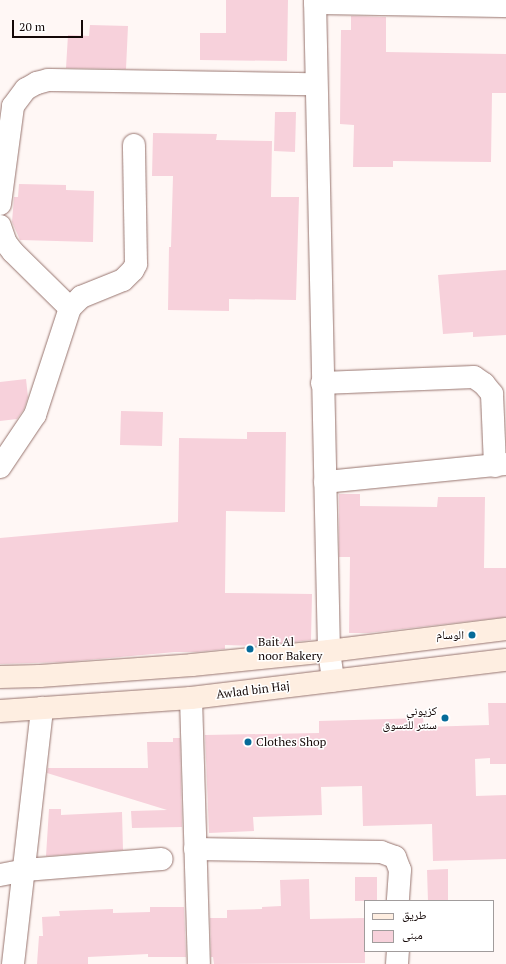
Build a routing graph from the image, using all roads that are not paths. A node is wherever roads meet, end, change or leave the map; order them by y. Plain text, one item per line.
1 (315, 2) edge
2 (506, 6) edge
3 (316, 84) junction
4 (134, 145) dead end
5 (0, 204) edge
6 (0, 226) edge
7 (70, 308) junction
8 (322, 383) junction
9 (500, 465) edge
10 (0, 468) edge
11 (325, 482) junction
12 (506, 629) edge
13 (329, 651) junction
14 (506, 660) edge
15 (0, 677) edge
16 (333, 681) junction
17 (191, 698) junction
18 (42, 708) junction
19 (0, 711) edge
20 (195, 849) junction
21 (162, 859) dead end
22 (25, 870) junction
23 (0, 876) edge
24 (398, 900) edge
25 (398, 952) edge
26 (13, 964) edge
27 (198, 964) edge
28 (397, 964) edge

1 - 2 street
1 - 3 street
3 - 5 street
3 - 8 street
4 - 7 street
6 - 7 street
7 - 10 street
8 - 9 street
8 - 11 street
9 - 11 street
11 - 13 street
12 - 13 main road
13 - 15 main road
13 - 16 street
14 - 16 main road, Awlad bin Haj
16 - 17 main road, Awlad bin Haj
17 - 18 main road, Awlad bin Haj
17 - 20 street
18 - 19 main road, Awlad bin Haj
18 - 22 street
20 - 24 street
20 - 27 street
21 - 22 street
22 - 23 street
22 - 26 street
25 - 28 street

